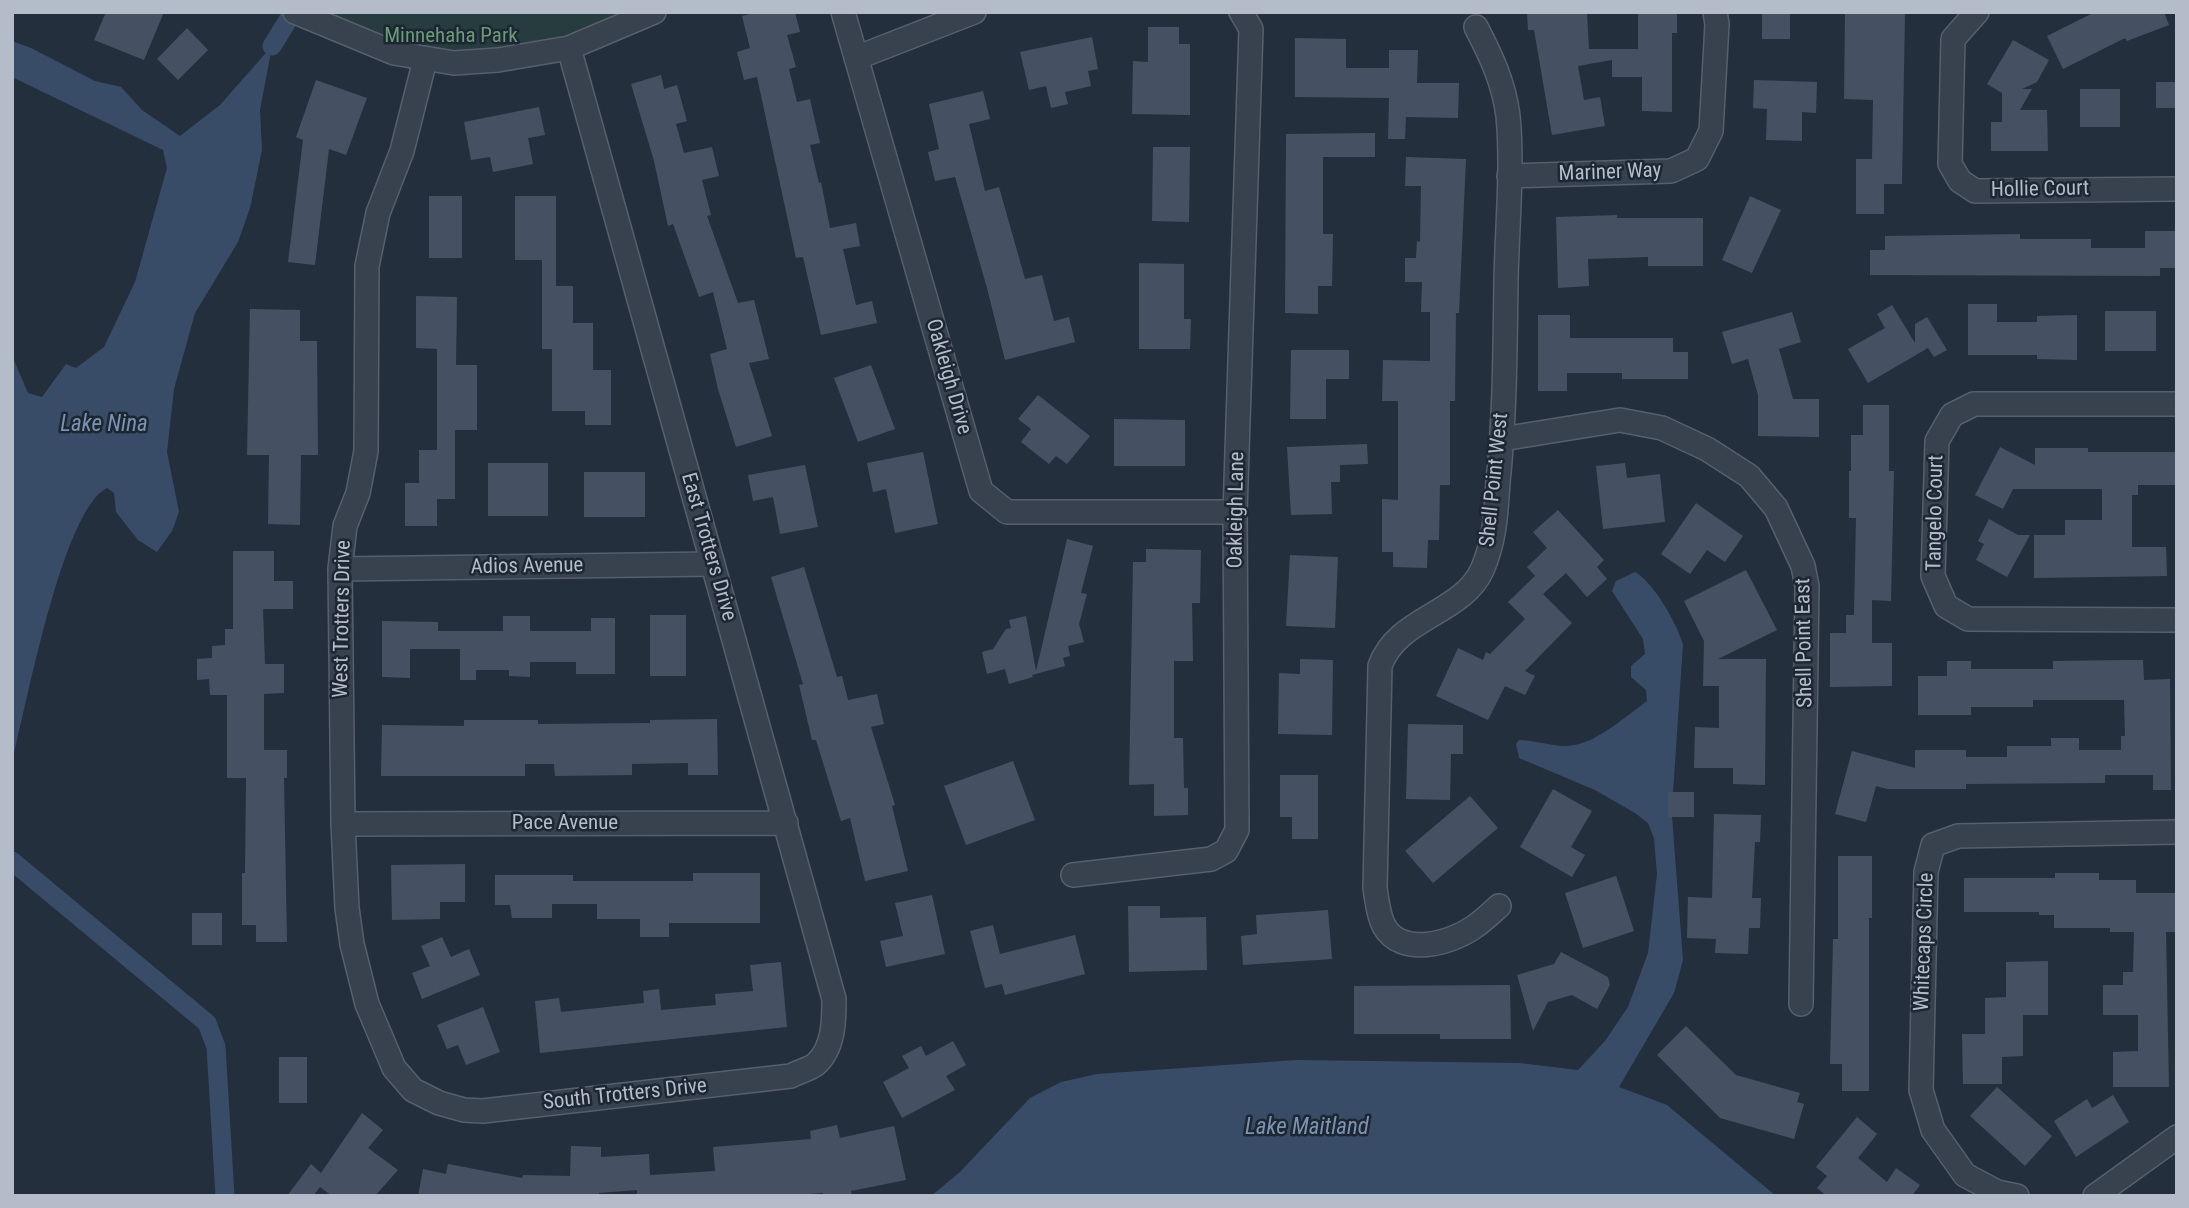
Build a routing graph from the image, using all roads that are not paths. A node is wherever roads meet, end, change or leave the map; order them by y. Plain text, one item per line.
1 (654, 12) edge
2 (843, 12) edge
3 (974, 12) edge
4 (1241, 12) edge
5 (1977, 12) edge
6 (300, 14) edge
7 (1717, 16) edge
8 (1476, 27) dead end
9 (569, 48) junction
10 (856, 58) junction
11 (425, 60) junction
12 (1509, 177) junction
13 (2177, 189) edge
14 (2177, 404) edge
15 (1502, 439) junction
16 (1235, 512) junction
17 (713, 564) junction
18 (340, 569) junction
19 (2177, 620) edge
20 (786, 823) junction
21 (343, 824) junction
22 (2177, 832) edge
23 (1073, 875) dead end
24 (1499, 906) dead end
25 (1801, 1004) dead end
26 (827, 1046) joint
27 (414, 1090) joint
28 (2177, 1137) edge
29 (2017, 1196) edge
30 (2095, 1196) edge

1 - 9 street
2 - 10 street, Oakleigh Drive
3 - 10 street
4 - 16 street, Oakleigh Lane
5 - 13 street, Hollie Court
6 - 11 street
7 - 12 street, Mariner Way
8 - 12 street, Shell Point West
9 - 11 street
9 - 17 street, East Trotters Drive
10 - 16 street, Oakleigh Drive
11 - 18 street, West Trotters Drive
12 - 15 street, Shell Point West
14 - 19 street, Tangelo Court
15 - 24 street, Shell Point West
15 - 25 street, Shell Point East
16 - 23 street, Oakleigh Lane
17 - 18 street, Adios Avenue
17 - 20 street, East Trotters Drive
18 - 21 street, West Trotters Drive
20 - 21 street, Pace Avenue
20 - 26 street, East Trotters Drive
21 - 27 street, West Trotters Drive
22 - 29 street, Whitecaps Circle
26 - 27 street, South Trotters Drive
28 - 30 street

